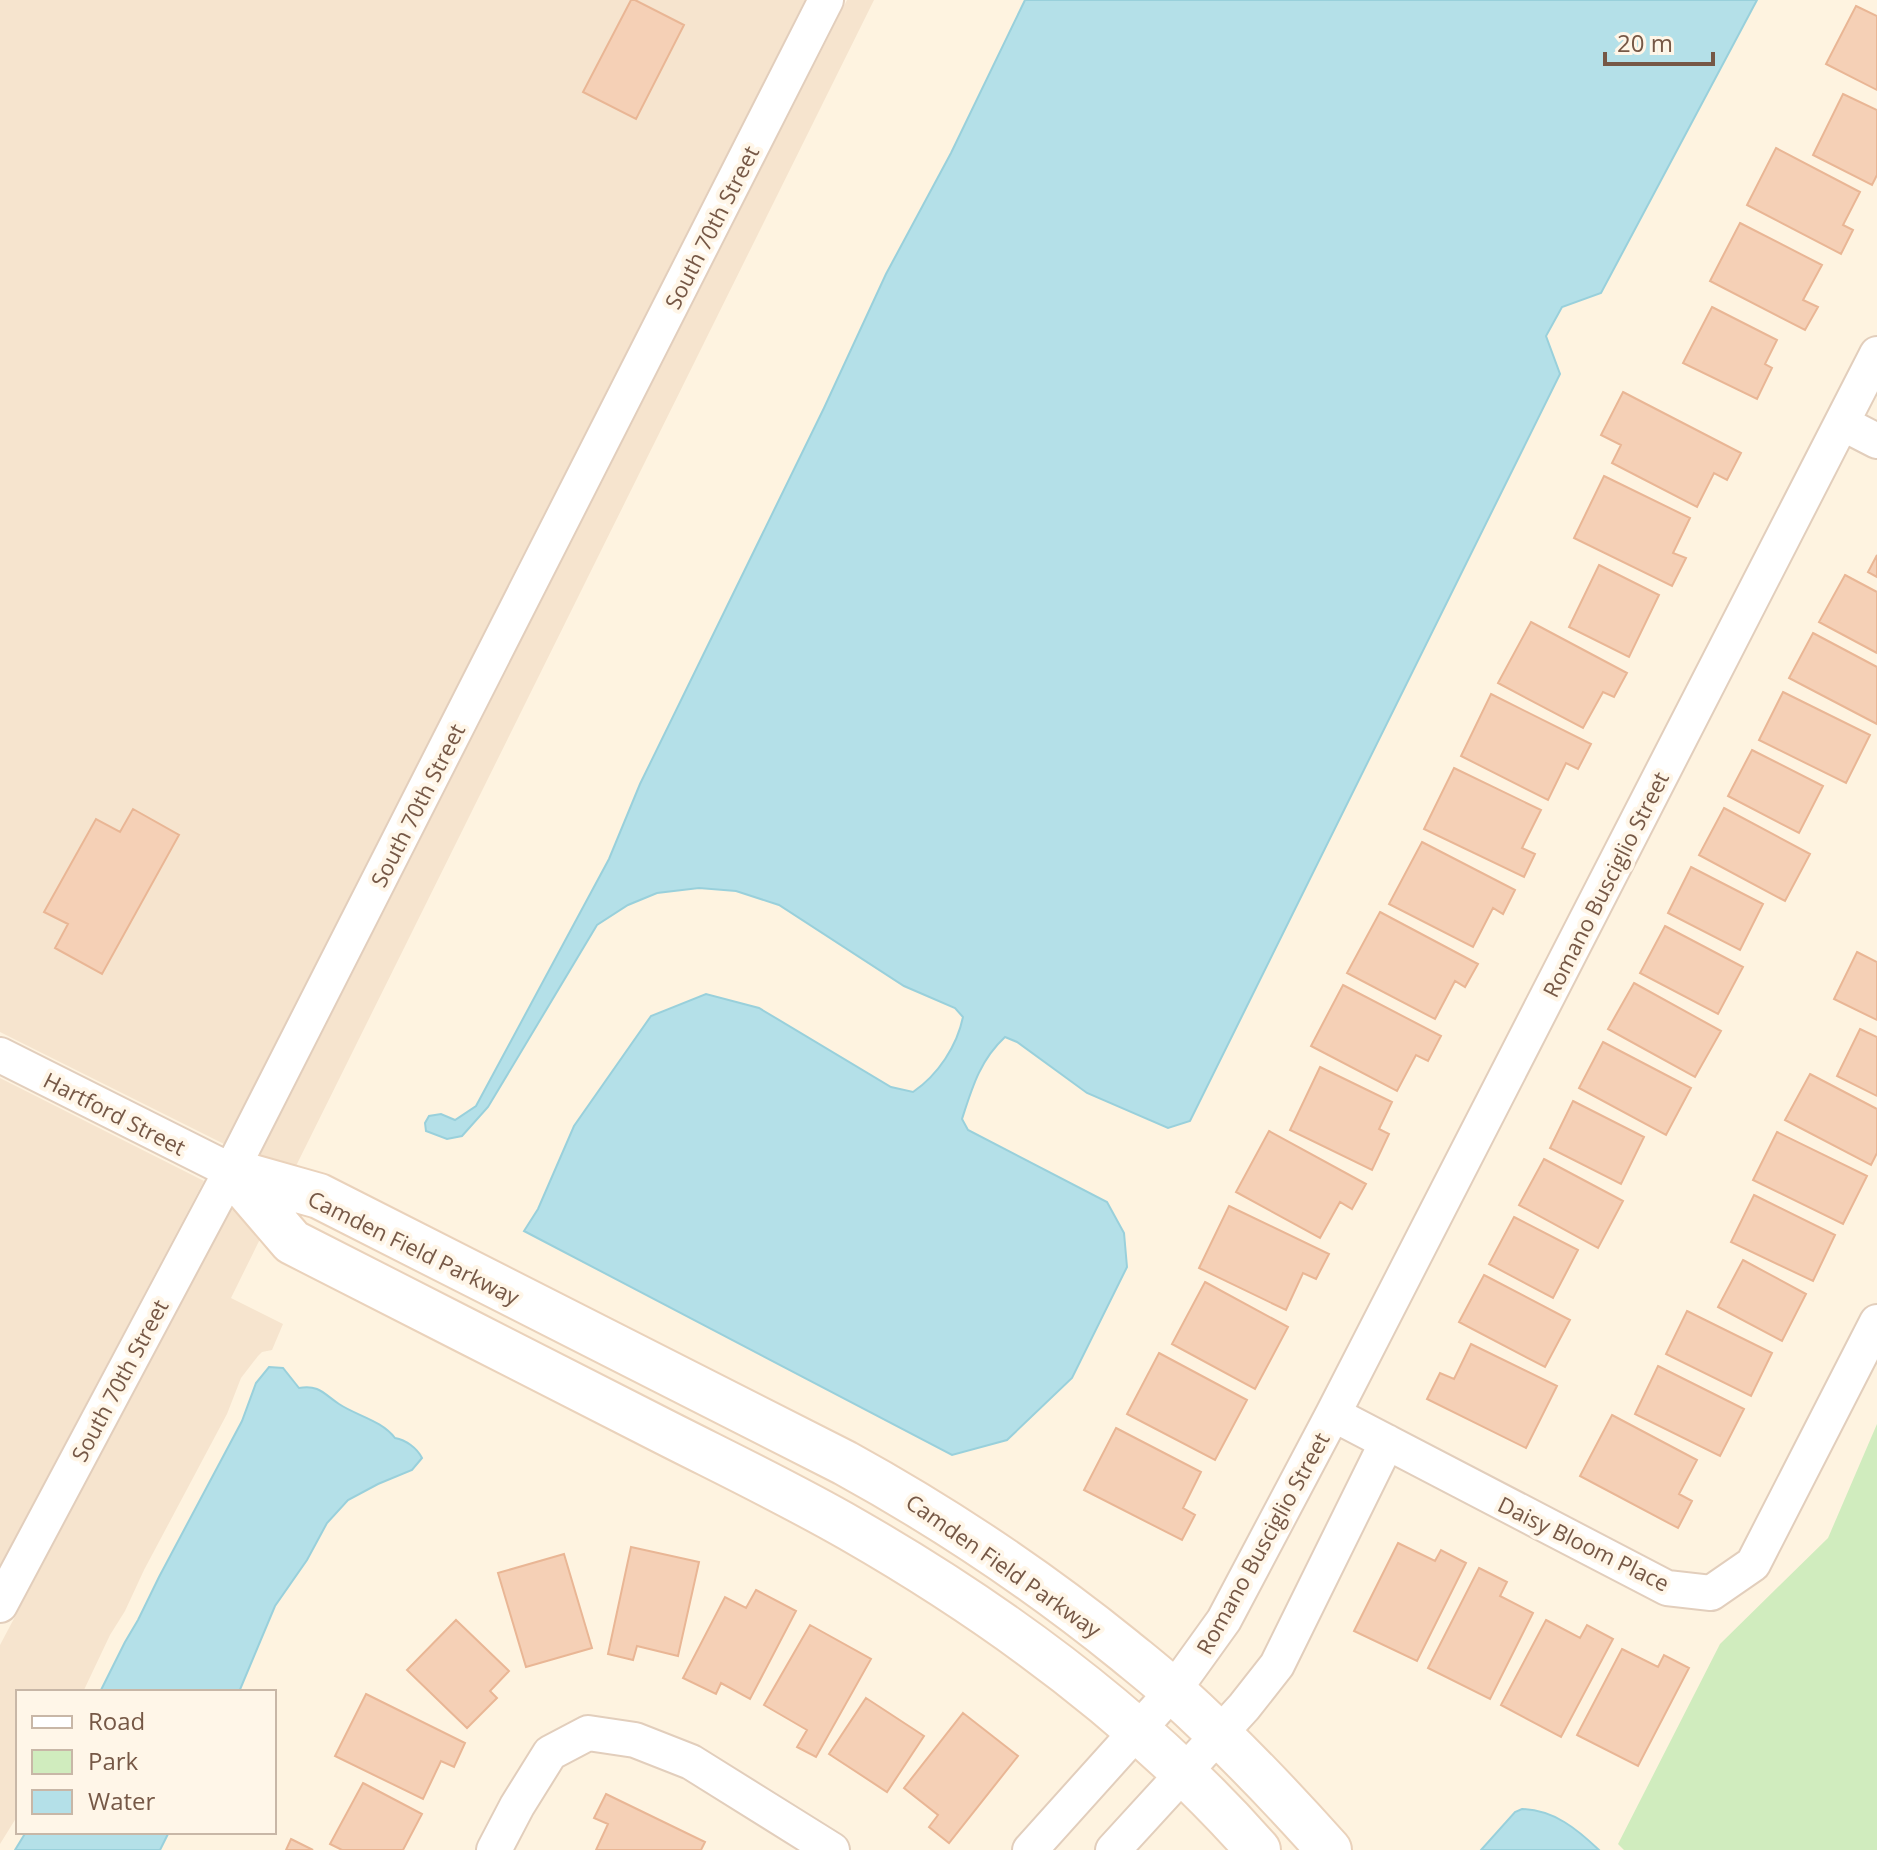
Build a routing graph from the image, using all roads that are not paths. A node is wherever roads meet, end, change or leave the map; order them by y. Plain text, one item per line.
1 (826, 0) edge
2 (1877, 354) edge
3 (1842, 423) junction
4 (1877, 441) edge
5 (0, 1055) edge
6 (231, 1171) junction
7 (1877, 1322) edge
8 (1333, 1414) junction
9 (1387, 1442) junction
10 (0, 1605) edge
11 (1173, 1691) junction
12 (1138, 1731) junction
13 (1219, 1734) junction
14 (1183, 1773) junction
15 (494, 1850) edge
16 (832, 1850) edge
17 (1030, 1850) edge
18 (1113, 1850) edge
19 (1258, 1850) edge
20 (1329, 1850) edge

1 - 6 street, South 70th Street
2 - 3 street, Romano Busciglio Street
3 - 4 street
3 - 8 street, Romano Busciglio Street
5 - 6 street, Hartford Street
6 - 10 street, South 70th Street
6 - 11 street, Camden Field Parkway
6 - 12 street, Camden Field Parkway
7 - 9 street, Daisy Bloom Place
8 - 9 street, Romano Busciglio Street
8 - 11 street, Romano Busciglio Street
9 - 13 street
11 - 12 street, Romano Busciglio Street
11 - 13 street, Camden Field Parkway
12 - 14 street, Camden Field Parkway
12 - 17 street, Romano Busciglio Street
13 - 14 street
13 - 20 street, Camden Field Parkway
14 - 18 street
14 - 19 street, Camden Field Parkway
15 - 16 street

